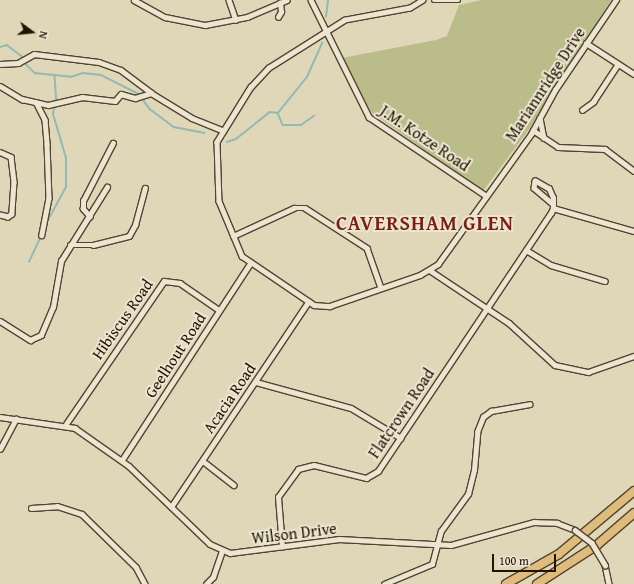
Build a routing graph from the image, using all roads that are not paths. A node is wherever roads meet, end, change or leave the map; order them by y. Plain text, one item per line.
1 (134, 0) edge
2 (229, 0) edge
3 (287, 0) edge
4 (311, 0) edge
5 (423, 0) edge
6 (434, 0) edge
7 (458, 0) edge
8 (616, 0) edge
9 (280, 3) junction
10 (278, 17) dead end
11 (236, 20) junction
12 (326, 32) junction
13 (586, 43) junction
14 (0, 64) edge
15 (618, 64) junction
16 (634, 74) edge
17 (0, 86) edge
18 (148, 93) junction
19 (36, 102) junction
20 (582, 110) dead end
21 (540, 116) junction
22 (222, 130) junction
23 (533, 130) junction
24 (544, 138) junction
25 (113, 143) dead end
26 (0, 152) edge
27 (634, 171) edge
28 (106, 187) dead end
29 (145, 188) dead end
30 (485, 195) junction
31 (553, 206) junction
32 (0, 215) edge
33 (90, 216) junction
34 (634, 231) edge
35 (42, 235) dead end
36 (233, 236) junction
37 (70, 245) junction
38 (526, 250) junction
39 (250, 264) junction
40 (431, 271) junction
41 (605, 281) dead end
42 (382, 288) junction
43 (302, 298) junction
44 (308, 302) junction
45 (487, 309) junction
46 (219, 310) junction
47 (303, 310) junction
48 (0, 321) edge
49 (634, 356) edge
50 (256, 382) junction
51 (529, 404) dead end
52 (0, 417) edge
53 (16, 419) junction
54 (66, 424) junction
55 (401, 438) junction
56 (0, 449) edge
57 (122, 460) junction
58 (203, 462) junction
59 (234, 485) dead end
60 (634, 491) edge
61 (171, 507) junction
62 (31, 508) dead end
63 (634, 513) edge
64 (438, 545) junction
65 (282, 547) junction
66 (222, 551) junction
67 (145, 584) edge
68 (206, 584) edge
69 (384, 584) edge
70 (506, 584) edge
71 (537, 584) edge
72 (609, 584) edge

1 - 11 street
2 - 11 street
3 - 9 street
4 - 12 street, J.M. Kotze Road
5 - 12 street
6 - 7 street
8 - 13 street, Mariannridge Drive
9 - 10 street
9 - 11 street
12 - 22 street
12 - 30 street, J.M. Kotze Road
13 - 15 street
13 - 21 street, Mariannridge Drive
14 - 18 street
15 - 16 street
15 - 20 street
17 - 19 street
18 - 19 street
18 - 22 street
19 - 35 street
21 - 23 street, Mariannridge Drive
21 - 24 street
22 - 36 street
23 - 24 street
23 - 30 street, Mariannridge Drive
24 - 27 street
25 - 33 street
26 - 32 street
28 - 33 street
29 - 37 street
30 - 40 street, Mariannridge Drive
31 - 31 street
31 - 34 street
31 - 38 street, Flatcrown Road
33 - 37 street
36 - 39 street
36 - 42 street
37 - 48 street
38 - 41 street
38 - 45 street, Flatcrown Road
39 - 43 street
39 - 46 street, Geelhout Road
40 - 42 street
40 - 45 street
42 - 44 street
43 - 44 street
43 - 47 street
44 - 47 street, Acacia Road
45 - 49 street
45 - 55 street, Flatcrown Road
46 - 54 street, Hibiscus Road
46 - 57 street, Geelhout Road
47 - 50 street, Acacia Road
50 - 55 street
50 - 58 street, Acacia Road
51 - 64 street
52 - 53 street
53 - 54 street
53 - 56 street
54 - 57 street
55 - 65 street, Flatcrown Road
57 - 61 street
58 - 59 street
58 - 61 street, Acacia Road
60 - 70 highway
61 - 66 street
62 - 67 street
63 - 71 highway
64 - 65 street, Wilson Drive
64 - 69 street
64 - 72 street, Wilson Drive, bridge
65 - 66 street, Wilson Drive
66 - 68 street

